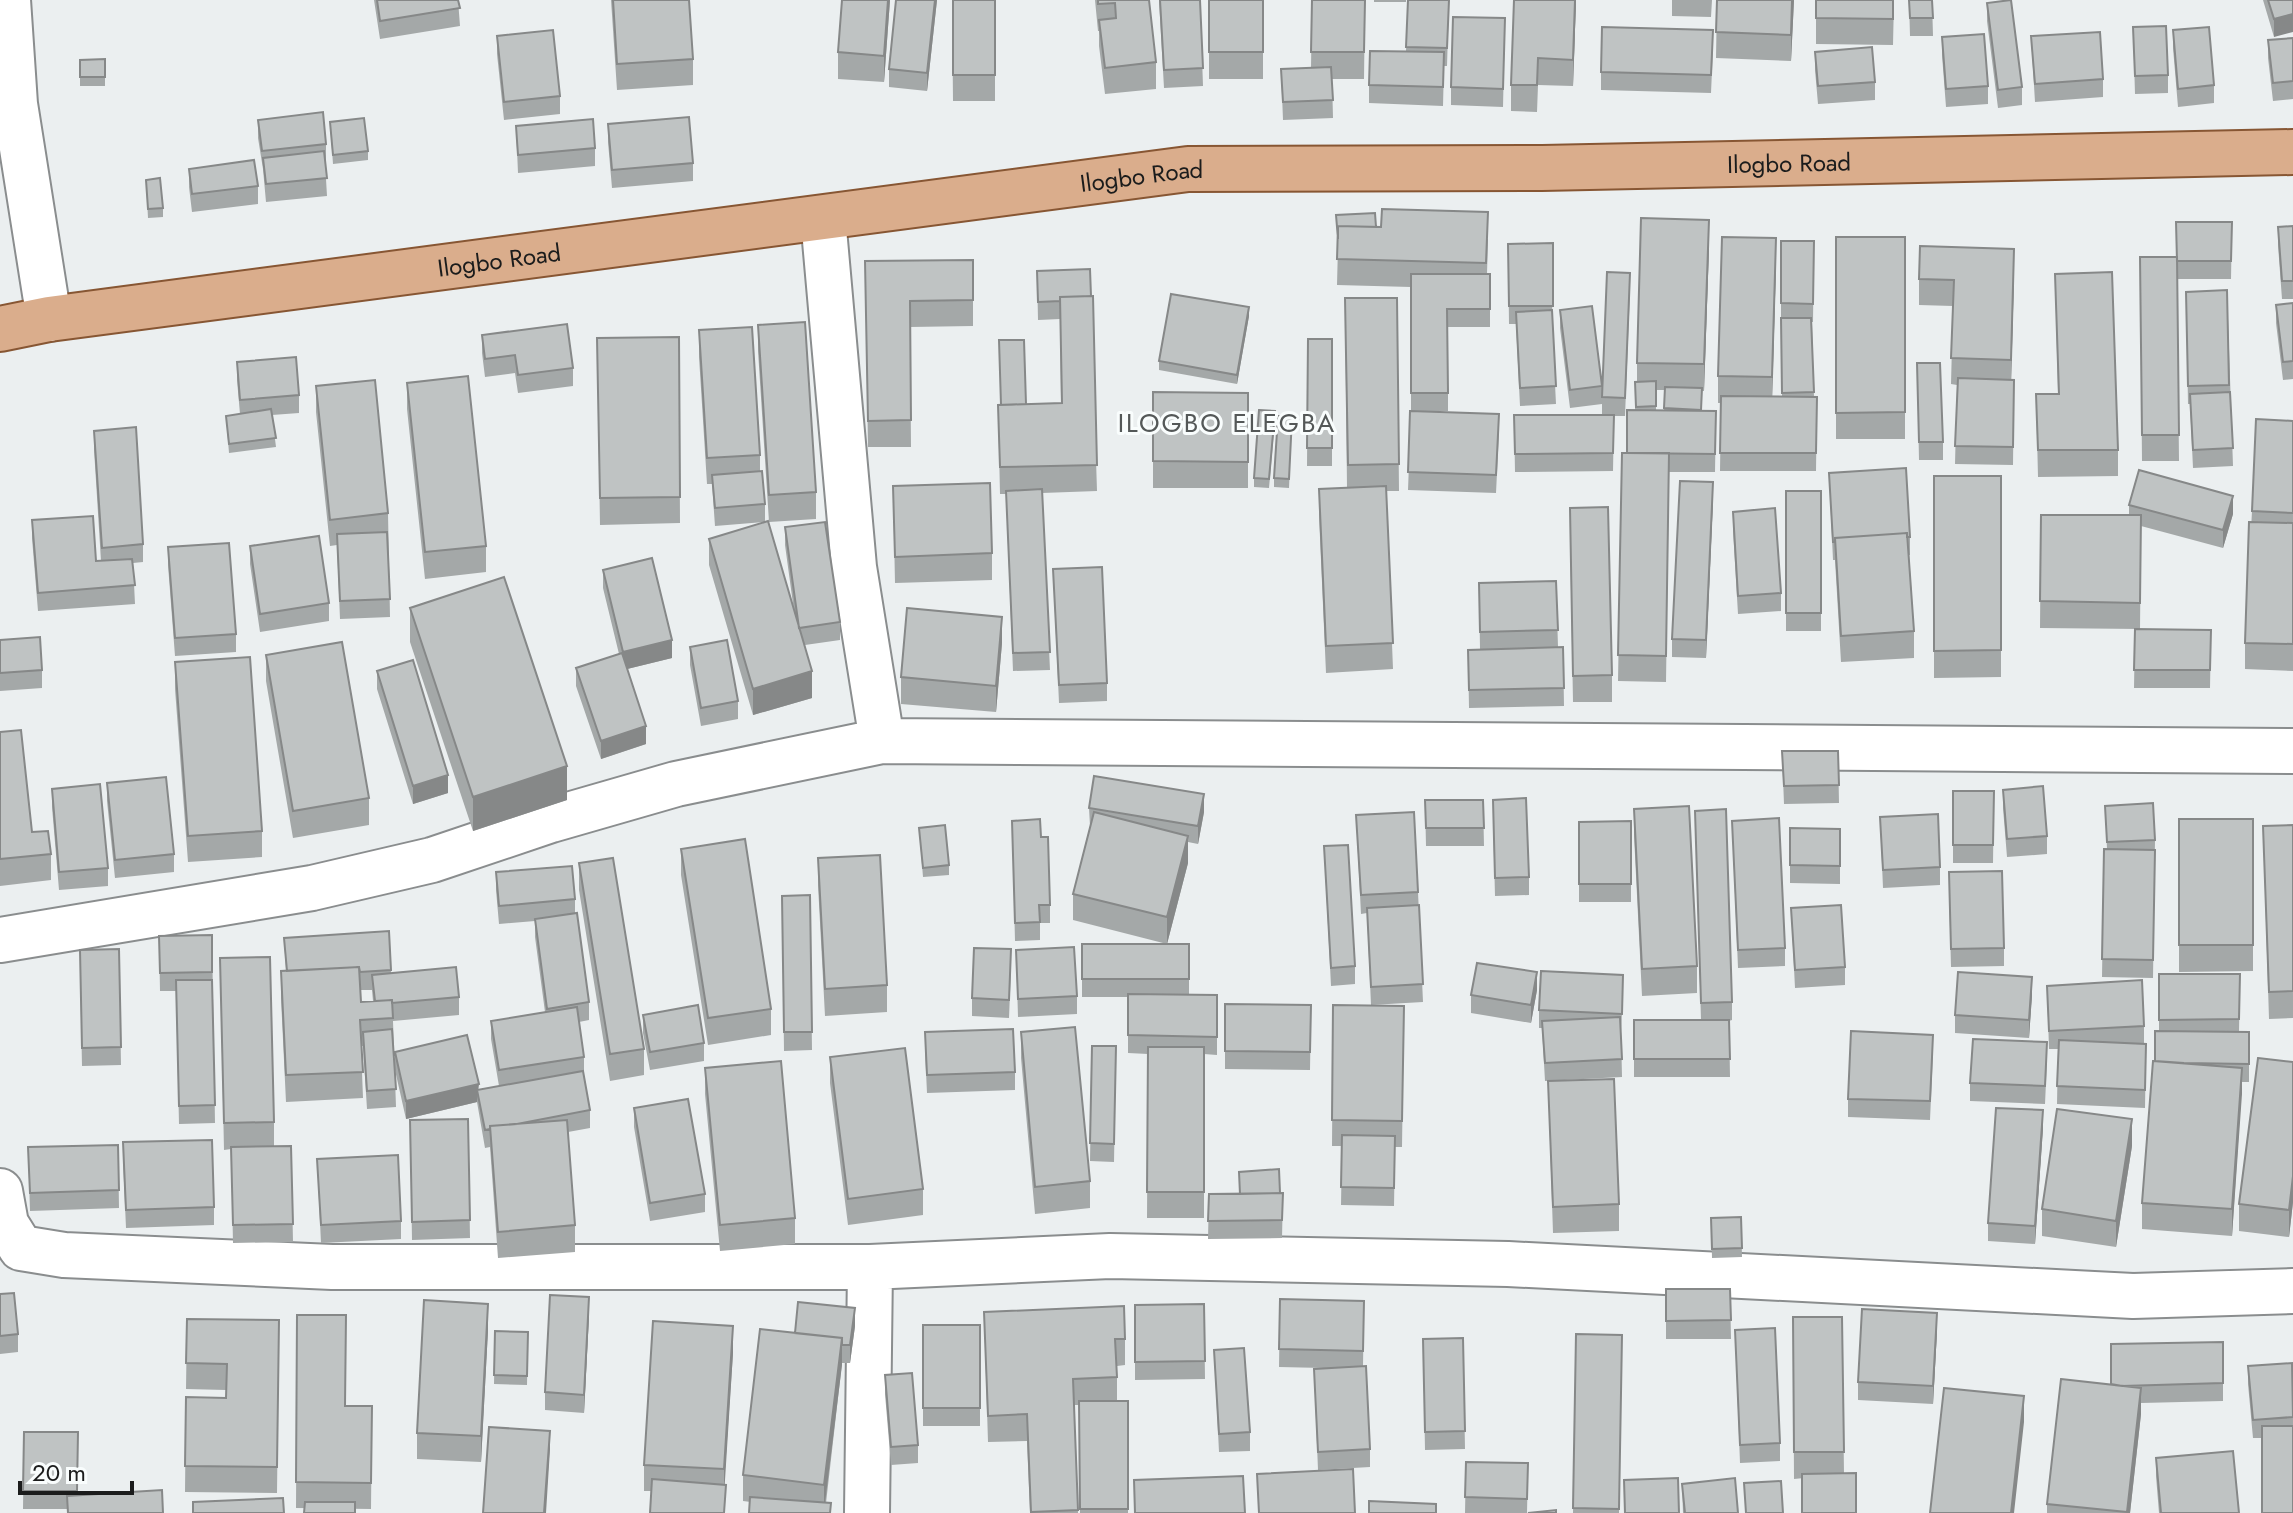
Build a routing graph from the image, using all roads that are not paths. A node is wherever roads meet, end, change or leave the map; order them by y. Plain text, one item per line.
1 (8, 0) edge
2 (2293, 152) edge
3 (823, 218) junction
4 (49, 319) junction
5 (0, 329) edge
6 (882, 741) junction
7 (2293, 751) edge
8 (0, 940) edge
9 (0, 1191) edge
10 (870, 1267) junction
11 (2293, 1291) edge
12 (867, 1513) edge

1 - 4 street
2 - 3 main road, Ilogbo Road
3 - 4 main road, Ilogbo Road
3 - 6 street
4 - 5 main road, Ilogbo Road
6 - 7 street
6 - 8 street
9 - 10 street
10 - 11 street
10 - 12 street

